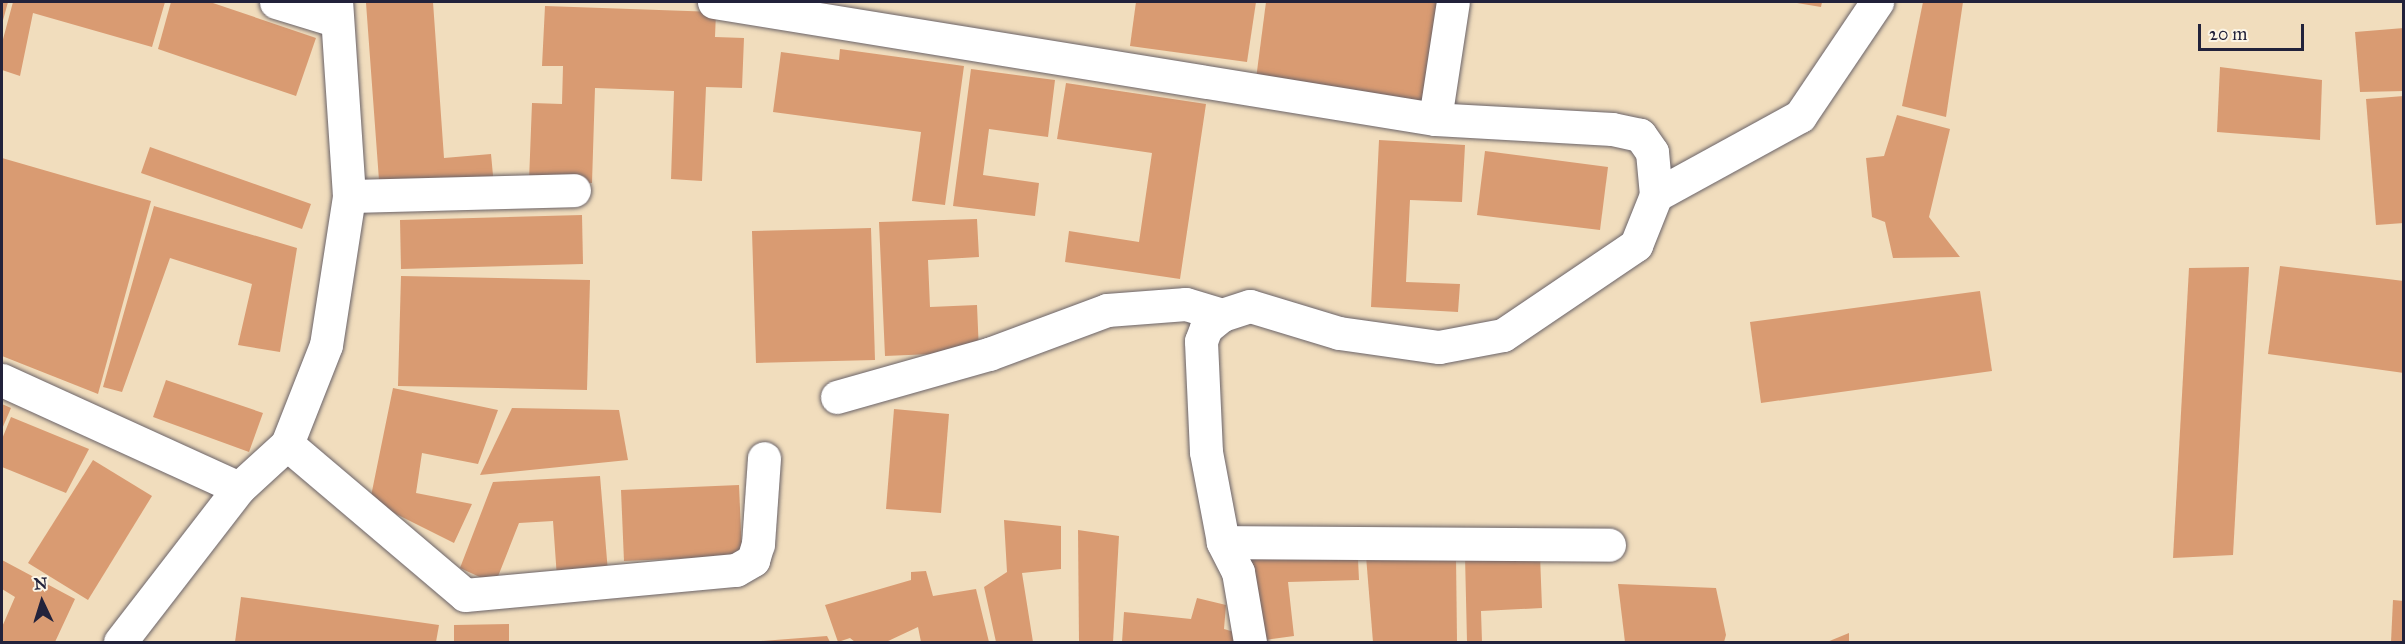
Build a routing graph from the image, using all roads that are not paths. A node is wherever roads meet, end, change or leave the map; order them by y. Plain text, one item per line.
1 (276, 2) edge
2 (714, 2) edge
3 (1453, 2) edge
4 (1877, 2) edge
5 (335, 11) edge
6 (1435, 119) junction
7 (574, 190) dead end
8 (1656, 195) junction
9 (349, 196) junction
10 (1222, 315) junction
11 (2, 380) edge
12 (837, 397) dead end
13 (287, 444) junction
14 (764, 458) dead end
15 (239, 488) junction
16 (1223, 542) junction
17 (1609, 544) dead end
18 (120, 642) edge
19 (1250, 642) edge

1 - 5 street
2 - 6 street
3 - 6 street
4 - 8 street
5 - 9 street
6 - 8 street
7 - 9 street
8 - 10 street
9 - 13 street
10 - 12 street
10 - 16 street
11 - 15 street
13 - 14 street
13 - 15 street
15 - 18 street
16 - 17 street
16 - 19 street

